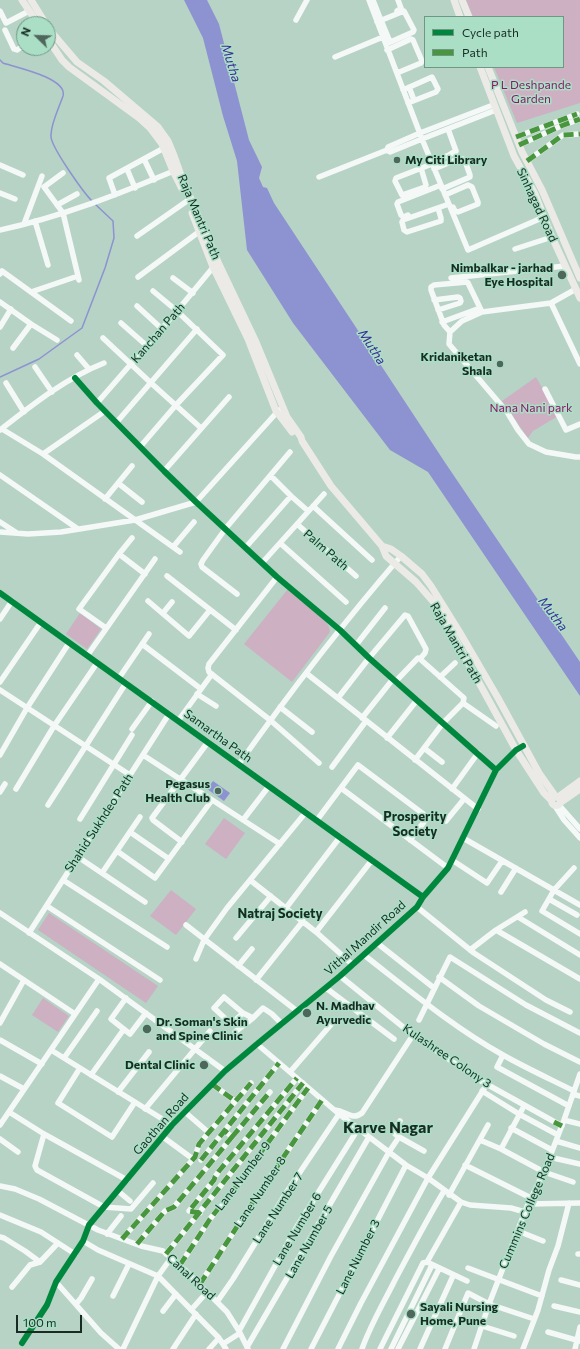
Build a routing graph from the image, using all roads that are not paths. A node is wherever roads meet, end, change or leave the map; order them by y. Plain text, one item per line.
1 (22, 0) edge
2 (31, 0) edge
3 (307, 0) edge
4 (369, 0) edge
5 (373, 0) edge
6 (398, 0) edge
7 (454, 0) edge
8 (462, 0) edge
9 (0, 11) edge
10 (29, 11) junction
11 (32, 16) edge
12 (41, 16) edge
13 (460, 16) edge
14 (469, 16) edge
15 (296, 20) dead end
16 (379, 20) junction
17 (5, 30) dead end
18 (383, 37) junction
19 (56, 38) edge
20 (388, 45) junction
21 (16, 50) edge
22 (56, 51) edge
23 (335, 57) dead end
24 (423, 64) dead end
25 (480, 68) edge
26 (488, 68) edge
27 (397, 74) junction
28 (428, 76) dead end
29 (409, 87) junction
30 (402, 88) junction
31 (414, 100) junction
32 (408, 103) junction
33 (502, 105) junction
34 (494, 108) junction
35 (579, 117) edge
36 (152, 126) junction
37 (448, 128) junction
38 (580, 134) edge
39 (421, 136) junction
40 (516, 137) junction
41 (519, 145) junction
42 (164, 148) junction
43 (144, 159) junction
44 (527, 161) junction
45 (0, 165) edge
46 (433, 165) junction
47 (421, 168) junction
48 (127, 169) junction
49 (176, 170) junction
50 (63, 173) dead end
51 (24, 175) dead end
52 (42, 176) dead end
53 (319, 177) dead end
54 (154, 180) junction
55 (135, 188) junction
56 (0, 192) edge
57 (77, 194) dead end
58 (114, 195) junction
59 (445, 195) junction
60 (15, 199) dead end
61 (187, 201) junction
62 (57, 205) junction
63 (438, 208) junction
64 (63, 213) junction
65 (544, 217) junction
66 (35, 220) junction
67 (24, 224) junction
68 (2, 228) edge
69 (200, 231) junction
70 (137, 236) dead end
71 (552, 237) junction
72 (514, 249) dead end
73 (48, 265) dead end
74 (215, 265) junction
75 (565, 266) junction
76 (0, 274) edge
77 (138, 277) dead end
78 (173, 278) dead end
79 (451, 278) dead end
80 (580, 278) edge
81 (576, 289) junction
82 (153, 291) dead end
83 (31, 292) junction
84 (193, 293) junction
85 (580, 298) edge
86 (434, 300) junction
87 (0, 302) edge
88 (551, 303) junction
89 (137, 306) dead end
90 (11, 309) junction
91 (438, 310) junction
92 (481, 310) junction
93 (177, 311) junction
94 (71, 320) dead end
95 (121, 322) dead end
96 (442, 322) junction
97 (31, 324) junction
98 (0, 327) edge
99 (162, 329) junction
100 (197, 330) junction
101 (450, 332) junction
102 (103, 338) dead end
103 (57, 340) dead end
104 (147, 346) junction
105 (13, 348) dead end
106 (77, 355) dead end
107 (104, 363) dead end
108 (131, 364) junction
109 (580, 364) edge
110 (35, 367) dead end
111 (89, 369) junction
112 (75, 378) junction
113 (151, 383) junction
114 (6, 384) dead end
115 (545, 389) dead end
116 (52, 392) junction
117 (229, 396) dead end
118 (97, 403) junction
119 (176, 405) junction
120 (283, 407) junction
121 (105, 411) junction
122 (24, 412) junction
123 (276, 412) junction
124 (116, 423) junction
125 (580, 424) edge
126 (201, 428) junction
127 (1, 429) edge
128 (302, 441) junction
129 (140, 447) junction
130 (290, 452) dead end
131 (43, 454) junction
132 (580, 457) edge
133 (132, 466) dead end
134 (164, 471) junction
135 (0, 475) edge
136 (270, 476) junction
137 (118, 483) junction
138 (324, 494) dead end
139 (291, 496) junction
140 (105, 499) junction
141 (142, 502) dead end
142 (196, 502) junction
143 (313, 506) junction
144 (308, 511) junction
145 (135, 520) junction
146 (0, 522) edge
147 (194, 522) dead end
148 (297, 524) junction
149 (226, 528) junction
150 (78, 529) junction
151 (0, 532) edge
152 (17, 533) junction
153 (132, 538) dead end
154 (280, 543) junction
155 (382, 546) junction
156 (173, 547) junction
157 (246, 547) junction
158 (180, 552) dead end
159 (119, 554) junction
160 (401, 556) junction
161 (155, 559) dead end
162 (372, 560) dead end
163 (262, 563) junction
164 (394, 563) junction
165 (145, 574) junction
166 (167, 576) dead end
167 (277, 576) junction
168 (356, 576) dead end
169 (0, 592) edge
170 (237, 594) dead end
171 (12, 601) junction
172 (148, 601) dead end
173 (172, 602) dead end
174 (346, 602) dead end
175 (386, 608) dead end
176 (210, 610) junction
177 (163, 613) junction
178 (0, 619) edge
179 (41, 622) junction
180 (106, 628) junction
181 (236, 630) junction
182 (340, 630) junction
183 (149, 634) dead end
184 (69, 643) junction
185 (142, 644) junction
186 (356, 645) junction
187 (87, 656) junction
188 (369, 658) junction
189 (420, 659) junction
190 (97, 663) junction
191 (454, 664) dead end
192 (306, 673) junction
193 (212, 674) junction
194 (440, 677) junction
195 (119, 678) junction
196 (393, 679) junction
197 (0, 682) edge
198 (126, 683) junction
199 (398, 683) junction
200 (0, 690) edge
201 (199, 691) junction
202 (338, 698) junction
203 (417, 700) junction
204 (152, 701) junction
205 (463, 703) junction
206 (216, 706) dead end
207 (280, 707) junction
208 (27, 708) junction
209 (169, 714) junction
210 (364, 719) junction
211 (270, 720) junction
212 (178, 721) junction
213 (444, 723) junction
214 (54, 726) junction
215 (496, 726) dead end
216 (312, 732) dead end
217 (387, 738) junction
218 (208, 742) junction
219 (523, 746) junction
220 (85, 747) junction
221 (424, 748) junction
222 (516, 750) junction
223 (478, 753) junction
224 (143, 754) junction
225 (0, 755) edge
226 (415, 760) junction
227 (442, 762) dead end
228 (319, 763) dead end
229 (114, 764) junction
230 (239, 764) junction
231 (332, 767) dead end
232 (496, 770) junction
233 (130, 775) junction
234 (180, 778) junction
235 (580, 781) edge
236 (5, 784) dead end
237 (268, 786) junction
238 (341, 788) junction
239 (16, 789) dead end
240 (580, 789) edge
241 (452, 790) junction
242 (0, 792) edge
243 (571, 792) junction
244 (464, 799) junction
245 (212, 800) junction
246 (556, 801) junction
247 (48, 805) dead end
248 (478, 809) junction
249 (306, 812) junction
250 (140, 817) dead end
251 (80, 819) dead end
252 (243, 820) junction
253 (317, 820) junction
254 (446, 821) dead end
255 (580, 829) edge
256 (130, 832) junction
257 (340, 837) junction
258 (463, 838) junction
259 (580, 838) edge
260 (410, 840) junction
261 (182, 842) junction
262 (280, 844) junction
263 (117, 851) junction
264 (78, 857) junction
265 (169, 859) junction
266 (372, 860) junction
267 (452, 860) junction
268 (502, 861) junction
269 (448, 868) junction
270 (516, 868) junction
271 (574, 868) dead end
272 (102, 873) junction
273 (63, 880) junction
274 (250, 880) junction
275 (554, 890) junction
276 (501, 892) dead end
277 (271, 896) junction
278 (423, 896) junction
279 (549, 899) junction
280 (145, 902) dead end
281 (580, 905) edge
282 (47, 906) junction
283 (417, 907) junction
284 (286, 908) junction
285 (525, 912) dead end
286 (0, 913) edge
287 (577, 915) dead end
288 (518, 917) junction
289 (303, 922) junction
290 (186, 925) dead end
291 (496, 930) junction
292 (316, 932) junction
293 (30, 933) junction
294 (580, 934) edge
295 (236, 938) dead end
296 (204, 940) junction
297 (377, 943) junction
298 (167, 947) dead end
299 (252, 949) dead end
300 (470, 950) junction
301 (364, 955) junction
302 (580, 955) edge
303 (196, 959) dead end
304 (0, 964) edge
305 (353, 964) junction
306 (238, 966) junction
307 (340, 976) junction
308 (439, 978) junction
309 (99, 979) junction
310 (580, 979) edge
311 (24, 980) junction
312 (160, 980) dead end
313 (256, 980) junction
314 (326, 988) junction
315 (434, 988) junction
316 (126, 998) junction
317 (426, 1004) junction
318 (97, 1012) dead end
319 (297, 1012) junction
320 (570, 1012) dead end
321 (146, 1013) junction
322 (243, 1013) junction
323 (75, 1014) junction
324 (253, 1018) junction
325 (335, 1020) dead end
326 (419, 1020) dead end
327 (0, 1023) edge
328 (282, 1024) junction
329 (124, 1029) junction
330 (210, 1031) dead end
331 (235, 1032) dead end
332 (580, 1033) edge
333 (413, 1035) junction
334 (394, 1039) dead end
335 (0, 1040) edge
336 (256, 1044) junction
337 (196, 1049) junction
338 (51, 1050) junction
339 (149, 1052) dead end
340 (503, 1055) junction
341 (64, 1058) junction
342 (580, 1062) edge
343 (279, 1063) junction
344 (42, 1064) junction
345 (80, 1068) junction
346 (225, 1071) junction
347 (290, 1072) junction
348 (91, 1074) junction
349 (580, 1074) edge
350 (0, 1076) edge
351 (297, 1078) junction
352 (251, 1083) dead end
353 (303, 1083) junction
354 (212, 1084) junction
355 (487, 1084) junction
356 (308, 1088) junction
357 (24, 1089) junction
358 (482, 1091) junction
359 (118, 1092) junction
360 (270, 1092) dead end
361 (573, 1093) junction
362 (580, 1096) edge
363 (322, 1100) junction
364 (235, 1101) junction
365 (135, 1102) junction
366 (524, 1106) junction
367 (569, 1106) junction
368 (145, 1109) junction
369 (333, 1110) junction
370 (9, 1112) junction
371 (185, 1112) junction
372 (339, 1114) junction
373 (519, 1114) junction
374 (564, 1120) junction
375 (400, 1121) dead end
376 (580, 1124) edge
377 (0, 1125) edge
378 (172, 1125) junction
379 (488, 1125) dead end
380 (562, 1126) junction
381 (511, 1128) junction
382 (358, 1129) junction
383 (225, 1131) junction
384 (208, 1132) junction
385 (44, 1134) junction
386 (558, 1135) junction
387 (163, 1137) junction
388 (232, 1137) junction
389 (369, 1137) junction
390 (399, 1137) junction
391 (0, 1139) edge
392 (480, 1140) junction
393 (556, 1142) junction
394 (580, 1148) edge
395 (502, 1149) junction
396 (552, 1150) junction
397 (424, 1151) dead end
398 (18, 1152) dead end
399 (389, 1152) junction
400 (549, 1157) junction
401 (193, 1159) junction
402 (201, 1160) dead end
403 (580, 1164) edge
404 (406, 1165) junction
405 (465, 1165) junction
406 (544, 1172) junction
407 (428, 1178) junction
408 (127, 1180) junction
409 (573, 1182) dead end
410 (152, 1183) dead end
411 (0, 1186) edge
412 (118, 1191) junction
413 (446, 1192) junction
414 (531, 1198) junction
415 (130, 1201) dead end
416 (460, 1202) junction
417 (569, 1203) junction
418 (580, 1203) edge
419 (528, 1204) junction
420 (104, 1207) junction
421 (200, 1212) junction
422 (525, 1212) junction
423 (0, 1215) edge
424 (121, 1216) dead end
425 (89, 1225) junction
426 (518, 1231) junction
427 (107, 1234) junction
428 (0, 1237) edge
429 (122, 1240) junction
430 (83, 1241) junction
431 (543, 1241) dead end
432 (58, 1243) junction
433 (137, 1244) junction
434 (74, 1254) junction
435 (166, 1254) junction
436 (171, 1258) junction
437 (40, 1262) junction
438 (129, 1264) junction
439 (430, 1264) junction
440 (180, 1266) junction
441 (468, 1268) dead end
442 (439, 1269) junction
443 (158, 1276) junction
444 (453, 1276) junction
445 (92, 1279) dead end
446 (498, 1280) junction
447 (561, 1280) dead end
448 (466, 1281) dead end
449 (56, 1282) junction
450 (200, 1284) junction
451 (580, 1285) edge
452 (12, 1287) dead end
453 (207, 1292) junction
454 (176, 1294) junction
455 (113, 1296) dead end
456 (542, 1296) junction
457 (217, 1302) junction
458 (76, 1304) junction
459 (489, 1304) junction
460 (554, 1306) dead end
461 (192, 1310) junction
462 (163, 1311) dead end
463 (580, 1312) edge
464 (196, 1314) junction
465 (534, 1319) junction
466 (482, 1326) junction
467 (580, 1327) edge
468 (240, 1332) junction
469 (548, 1332) dead end
470 (514, 1336) dead end
471 (219, 1338) junction
472 (578, 1341) edge
473 (22, 1343) dead end
474 (224, 1346) edge
475 (248, 1348) edge
476 (119, 1349) edge
477 (124, 1349) edge
478 (173, 1349) edge
479 (209, 1349) edge
480 (283, 1349) edge
481 (310, 1349) edge
482 (338, 1349) edge
483 (362, 1349) edge
484 (380, 1349) edge
485 (391, 1349) edge
486 (398, 1349) edge
487 (420, 1349) edge
488 (445, 1349) edge
489 (474, 1349) edge
490 (522, 1349) edge
491 (575, 1349) edge

1 - 10 main road
2 - 12 main road
3 - 15 street
4 - 16 street
5 - 16 street
6 - 16 street
7 - 13 main road
8 - 14 main road
9 - 10 street
10 - 11 main road
16 - 18 street
16 - 20 street
16 - 20 street
17 - 21 street
18 - 20 street
18 - 23 street
19 - 36 main road, Raja Mantri Path
20 - 27 street
20 - 27 street
22 - 36 main road, Raja Mantri Path
24 - 27 street
25 - 34 main road, Sinhagad Road
26 - 33 main road, Sinhagad Road
27 - 30 street
28 - 30 street
29 - 30 street
29 - 31 street
29 - 31 street
30 - 32 street
31 - 32 street
32 - 39 street
33 - 34 main road
33 - 40 main road, Sinhagad Road
34 - 37 street
34 - 39 street
34 - 65 main road, Sinhagad Road
35 - 40 street
35 - 41 street
36 - 42 main road, Raja Mantri Path
36 - 49 main road, Raja Mantri Path
37 - 39 street
37 - 46 street
38 - 44 street
39 - 46 street
39 - 53 street
40 - 41 main road, Sinhagad Road
41 - 44 main road, Sinhagad Road
42 - 43 street
42 - 49 main road, Raja Mantri Path
43 - 48 street
43 - 54 street
44 - 80 main road, Sinhagad Road
45 - 51 street
46 - 47 street
46 - 59 street
46 - 59 street
47 - 47 street
48 - 55 street
48 - 58 street
49 - 54 street
49 - 61 main road, Raja Mantri Path
49 - 74 main road, Raja Mantri Path
50 - 62 street
52 - 67 street
54 - 55 street
55 - 58 street
56 - 60 street
57 - 62 street
58 - 64 street
59 - 59 street
59 - 59 street
59 - 63 street
59 - 65 street
61 - 69 main road, Raja Mantri Path
61 - 70 street
62 - 64 street
63 - 63 street
64 - 66 street
64 - 83 street
65 - 71 main road, Sinhagad Road
66 - 67 street
66 - 73 street
67 - 68 street
69 - 74 main road, Raja Mantri Path
69 - 77 street
71 - 72 street
71 - 75 main road, Sinhagad Road
74 - 84 street, Kanchan Path
74 - 120 main road, Raja Mantri Path
74 - 123 main road, Raja Mantri Path
75 - 79 street
75 - 81 main road, Sinhagad Road
76 - 83 street
78 - 84 street
81 - 85 main road, Sinhagad Road
81 - 88 street
82 - 93 street
83 - 94 street
84 - 93 street, Kanchan Path
86 - 91 street
86 - 91 street
86 - 92 street
87 - 90 street
88 - 92 street
88 - 109 street
89 - 99 street
90 - 97 street
90 - 98 street
91 - 96 street
92 - 96 street
92 - 101 street
93 - 99 street, Kanchan Path
93 - 100 street
95 - 104 street
96 - 101 street
97 - 103 street
97 - 105 street
99 - 104 street, Kanchan Path
100 - 113 street
100 - 119 street
101 - 132 street
102 - 108 street
104 - 108 street, Kanchan Path
106 - 111 street
107 - 111 street
108 - 113 street
108 - 118 street, Kanchan Path
110 - 116 street
111 - 112 street
112 - 116 street
112 - 118 street
113 - 119 street
113 - 124 street
114 - 122 street
115 - 125 street
116 - 122 street
117 - 126 street
118 - 121 street
119 - 126 street
119 - 129 street
120 - 123 street
120 - 128 main road, Raja Mantri Path
121 - 124 street
121 - 131 street
122 - 127 street
123 - 128 main road, Raja Mantri Path
123 - 142 street
124 - 129 street
126 - 134 street
127 - 131 street
128 - 155 main road, Raja Mantri Path
129 - 134 street
130 - 136 street
131 - 140 street
133 - 137 street
134 - 142 street
135 - 150 street
136 - 139 street
136 - 149 street
137 - 140 street
137 - 141 street
138 - 143 street
139 - 144 street
139 - 157 street
140 - 145 street
142 - 145 street
142 - 149 street
143 - 144 street
143 - 162 street
144 - 148 street
145 - 150 street
145 - 156 street
146 - 152 street
147 - 156 street
148 - 154 street
148 - 168 street, Palm Path
149 - 157 street
149 - 170 street
150 - 152 street
151 - 152 street
153 - 159 street
154 - 163 street
154 - 174 street
155 - 160 main road
155 - 164 main road, Raja Mantri Path
156 - 158 street
157 - 163 street
159 - 165 street
159 - 180 street
160 - 164 street
160 - 219 main road
161 - 165 street
163 - 167 street
164 - 182 street
164 - 222 main road, Raja Mantri Path
165 - 180 street
166 - 176 street
167 - 181 street
167 - 182 street
169 - 171 street, Samartha Path
171 - 178 street
171 - 179 street, Samartha Path
172 - 177 street
173 - 177 street
175 - 186 street
176 - 177 street
176 - 181 street
179 - 184 street, Samartha Path
179 - 197 street
180 - 187 street
181 - 193 street
182 - 186 street
182 - 192 street
183 - 185 street
184 - 187 street, Samartha Path
184 - 208 street
185 - 195 street
185 - 201 street
186 - 188 street
187 - 190 street, Samartha Path
188 - 189 street
188 - 196 street
188 - 202 street
189 - 194 street
189 - 199 street
190 - 195 street, Samartha Path
190 - 214 street
191 - 194 street
192 - 202 street
192 - 207 street
193 - 201 street
193 - 211 street
194 - 205 street
195 - 198 street, Samartha Path
196 - 199 street
196 - 210 street
198 - 204 street, Samartha Path
198 - 220 street
199 - 203 street
200 - 208 street
201 - 206 street
201 - 212 street
202 - 210 street
203 - 213 street
203 - 217 street
204 - 209 street, Samartha Path
204 - 229 street
205 - 213 street
205 - 215 street
207 - 211 street
207 - 216 street
208 - 214 street
208 - 225 street
209 - 212 street, Samartha Path
209 - 224 street, Shahid Sukhdeo Path
210 - 217 street
210 - 231 street
211 - 228 street
211 - 230 street
212 - 218 street, Samartha Path
213 - 221 street
213 - 223 street
214 - 220 street
214 - 239 street
217 - 226 street
218 - 230 street, Samartha Path
218 - 234 street
219 - 222 street, Vithal Mandir Road
219 - 246 main road
220 - 229 street
220 - 247 street
221 - 226 street
221 - 227 street
222 - 232 street, Vithal Mandir Road
222 - 246 main road, Raja Mantri Path
223 - 232 street
223 - 241 street
224 - 233 street, Shahid Sukhdeo Path
224 - 234 street
226 - 241 street
229 - 233 street
229 - 251 street
230 - 237 street, Samartha Path
232 - 248 street, Vithal Mandir Road
233 - 264 street, Shahid Sukhdeo Path
234 - 245 street
234 - 261 street
235 - 243 main road
236 - 242 street
237 - 249 street, Samartha Path
237 - 252 street
238 - 253 street
238 - 260 street
238 - 260 street
240 - 243 main road
241 - 244 street
243 - 246 main road
244 - 248 street
244 - 254 street
245 - 252 street
245 - 261 street
246 - 255 street
246 - 259 street
248 - 258 street, Vithal Mandir Road
249 - 253 street, Samartha Path
249 - 262 street
250 - 256 street
252 - 262 street
253 - 257 street, Samartha Path
256 - 263 street
256 - 265 street
257 - 266 street, Samartha Path
257 - 284 street
258 - 267 street, Vithal Mandir Road
258 - 268 street
260 - 269 street
261 - 265 street
262 - 274 street
263 - 265 street
263 - 272 street
264 - 272 street
264 - 273 street, Shahid Sukhdeo Path
266 - 278 street, Samartha Path
266 - 292 street
267 - 268 street
267 - 269 street, Vithal Mandir Road
268 - 270 street
269 - 278 street, Vithal Mandir Road
270 - 275 street
270 - 276 street
271 - 275 street
272 - 280 street
273 - 282 street, Shahid Sukhdeo Path
273 - 298 street
274 - 277 street
274 - 296 street
275 - 279 street
275 - 281 street
277 - 284 street
277 - 295 street
278 - 283 street, Vithal Mandir Road
279 - 287 street
279 - 294 street
282 - 293 street, Shahid Sukhdeo Path
282 - 312 street
283 - 297 street, Vithal Mandir Road
283 - 300 street
284 - 289 street
285 - 288 street
286 - 293 street
288 - 291 street
288 - 302 street
289 - 292 street
289 - 313 street
290 - 296 street
291 - 300 street
291 - 310 street
292 - 305 street
293 - 309 street
296 - 303 street
296 - 306 street
297 - 301 street, Vithal Mandir Road
297 - 315 street
299 - 306 street
300 - 320 street
301 - 305 street, Vithal Mandir Road
301 - 317 street
304 - 311 street
305 - 307 street, Vithal Mandir Road
306 - 313 street
307 - 314 street, Vithal Mandir Road
307 - 333 street, Kulashree Colony 3
308 - 315 street
308 - 332 street
308 - 342 street
309 - 316 street
309 - 323 street
311 - 323 street
311 - 327 street
313 - 319 street
314 - 319 street, Vithal Mandir Road
314 - 334 street
315 - 317 street
316 - 321 street
316 - 329 street
317 - 326 street
317 - 340 street
318 - 341 street
319 - 328 street, Vithal Mandir Road
321 - 329 street
321 - 337 street
322 - 322 street
322 - 324 street
323 - 338 street
324 - 328 street
324 - 331 street
325 - 347 street
328 - 336 street, Vithal Mandir Road
329 - 348 street
330 - 337 street
333 - 355 street, Kulashree Colony 3
333 - 369 street
335 - 344 street
336 - 343 street
336 - 346 street, Gaothan Road
337 - 346 street
337 - 368 street
338 - 341 street
338 - 344 street
339 - 359 street
340 - 361 street
340 - 367 street
341 - 345 street
343 - 347 street
343 - 383 street
344 - 357 street
345 - 348 street
345 - 365 street
346 - 354 street, Gaothan Road
347 - 351 street
348 - 359 street
349 - 361 street, Cummins College Road
350 - 357 street
351 - 353 street
351 - 421 street
352 - 364 street
353 - 356 street
353 - 421 street
354 - 364 street
354 - 371 street, Gaothan Road
355 - 358 street
355 - 366 street, Kulashree Colony 3
356 - 363 street
356 - 440 street, Lane Number 9
357 - 370 street
358 - 373 street
358 - 407 street
359 - 365 street
360 - 388 street
361 - 362 street
361 - 367 street, Cummins College Road
363 - 369 street
363 - 450 street, Lane Number 8
364 - 384 street
365 - 368 street
366 - 373 street
366 - 380 street, Kulashree Colony 3
367 - 374 street, Cummins College Road
368 - 378 street
369 - 372 street
370 - 377 street
370 - 385 street
371 - 378 street, Gaothan Road
371 - 384 street
372 - 382 street
372 - 457 street, Lane Number 7
373 - 381 street
373 - 386 street
374 - 376 street
374 - 380 street, Cummins College Road
375 - 390 street
378 - 387 street, Gaothan Road
379 - 392 street
380 - 386 street, Cummins College Road
381 - 395 street
381 - 396 street
382 - 389 street
382 - 468 street, Lane Number 6
383 - 388 street
383 - 402 street
384 - 401 street
385 - 408 street
385 - 420 street
386 - 393 street, Cummins College Road
387 - 401 street
387 - 408 street, Gaothan Road
388 - 433 street
389 - 399 street
389 - 475 street, Lane Number 5
390 - 397 street
390 - 399 street
391 - 398 street
392 - 395 street
392 - 405 street
393 - 394 street
393 - 396 street, Cummins College Road
395 - 406 street
396 - 400 street, Cummins College Road
399 - 404 street
399 - 480 street
400 - 403 street
400 - 406 street, Cummins College Road
401 - 429 street
404 - 407 street
404 - 481 street, Lane Number 3
405 - 413 street
405 - 414 street
406 - 409 street
406 - 414 street, Cummins College Road
407 - 413 street
407 - 482 street
408 - 412 street, Gaothan Road
410 - 420 street
411 - 425 street, Canal Road
412 - 415 street
412 - 420 street, Gaothan Road
413 - 416 street
413 - 483 street
414 - 419 street, Cummins College Road
416 - 422 street
416 - 439 street
417 - 418 street
417 - 419 street
417 - 456 street
419 - 422 street, Cummins College Road
420 - 425 street, Gaothan Road
421 - 435 street
422 - 426 street, Cummins College Road
423 - 432 street
424 - 427 street
425 - 427 street, Canal Road
425 - 430 street, Gaothan Road
426 - 431 street
426 - 446 street, Cummins College Road
427 - 429 street, Canal Road
428 - 437 street
429 - 433 street, Canal Road
430 - 434 street, Gaothan Road
430 - 438 street
432 - 434 street
432 - 437 street
433 - 435 street, Canal Road
434 - 449 street, Gaothan Road
435 - 436 street, Canal Road
436 - 440 street, Canal Road
436 - 443 street
437 - 452 street
438 - 443 street
438 - 455 street
439 - 442 street
439 - 484 street
439 - 485 street
440 - 450 street, Canal Road
441 - 446 street
442 - 444 street
442 - 486 street
443 - 454 street
443 - 477 street
444 - 448 street
444 - 487 street
445 - 458 street
446 - 456 street
446 - 459 street, Cummins College Road
447 - 451 street
449 - 458 street
449 - 473 street, Gaothan Road
450 - 453 street, Canal Road
453 - 457 street, Canal Road
453 - 461 street
454 - 461 street
454 - 462 street
456 - 465 street
457 - 468 street, Canal Road
458 - 476 street
459 - 465 street
459 - 466 street, Cummins College Road
459 - 488 street
460 - 463 street
461 - 464 street
464 - 471 street
464 - 478 street
465 - 490 street
466 - 470 street
466 - 489 street, Cummins College Road
467 - 472 street
468 - 474 street
468 - 475 street, Canal Road
469 - 472 street
471 - 474 street
471 - 479 street
472 - 491 street

